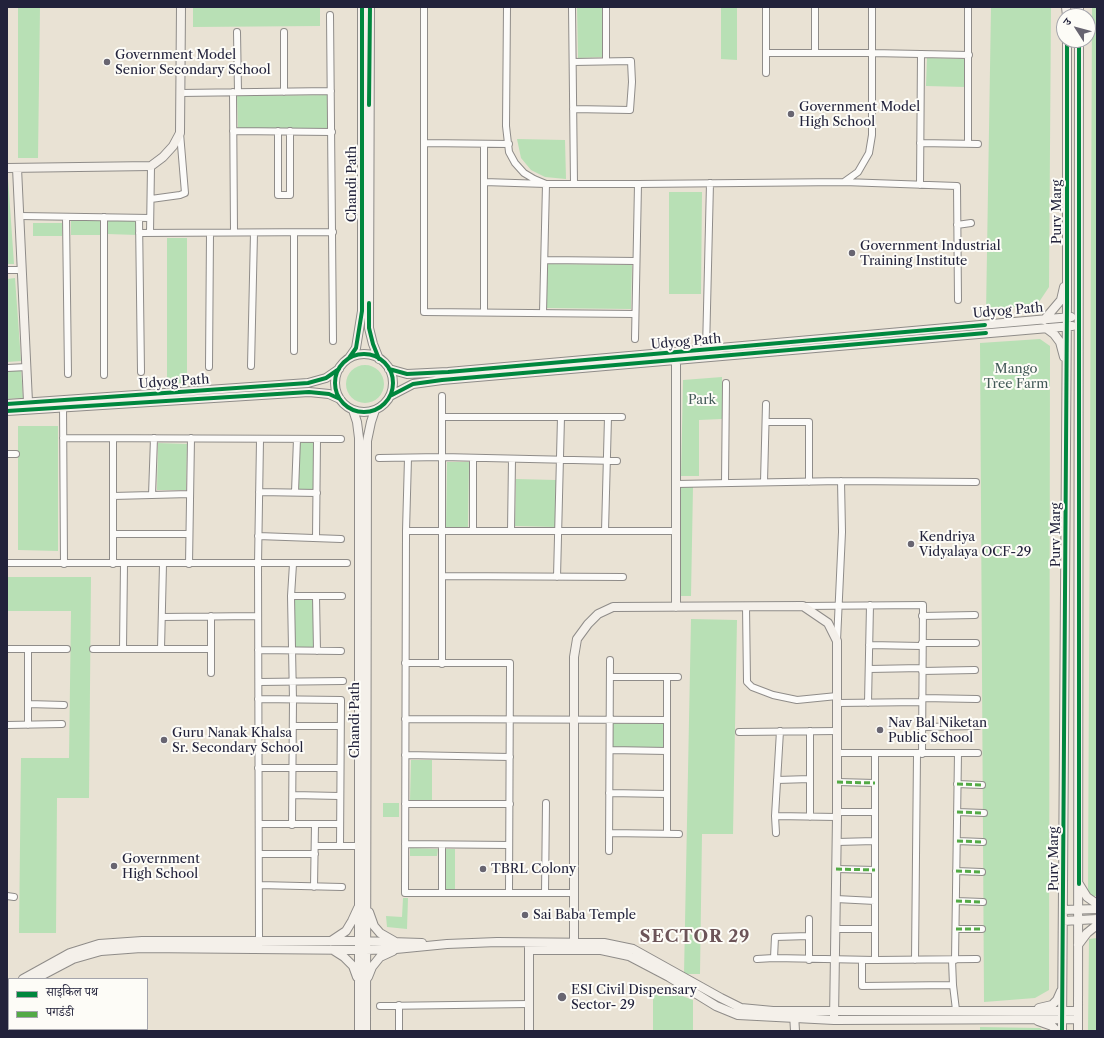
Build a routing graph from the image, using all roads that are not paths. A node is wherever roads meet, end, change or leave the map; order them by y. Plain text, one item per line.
1 (181, 7) edge
2 (362, 7) edge
3 (370, 7) edge
4 (424, 7) edge
5 (507, 7) edge
6 (572, 7) edge
7 (606, 7) edge
8 (766, 7) edge
9 (815, 7) edge
10 (872, 7) edge
11 (968, 7) edge
12 (330, 15) dead end
13 (237, 32) dead end
14 (284, 32) dead end
15 (1067, 48) edge
16 (1079, 48) edge
17 (766, 53) junction
18 (815, 53) junction
19 (872, 53) junction
20 (921, 54) junction
21 (969, 55) junction
22 (606, 61) junction
23 (573, 62) junction
24 (766, 73) dead end
25 (331, 91) junction
26 (236, 92) junction
27 (284, 92) junction
28 (180, 93) junction
29 (573, 109) junction
30 (233, 131) junction
31 (278, 131) junction
32 (290, 131) junction
33 (332, 132) junction
34 (180, 133) junction
35 (424, 143) junction
36 (920, 143) junction
37 (968, 143) junction
38 (484, 144) junction
39 (509, 144) junction
40 (978, 144) dead end
41 (151, 166) junction
42 (7, 168) edge
43 (17, 168) junction
44 (484, 182) junction
45 (844, 182) junction
46 (710, 183) junction
47 (546, 184) junction
48 (574, 184) junction
49 (638, 184) junction
50 (920, 185) junction
51 (151, 199) junction
52 (20, 216) junction
53 (66, 217) junction
54 (104, 217) junction
55 (139, 218) junction
56 (150, 218) junction
57 (971, 223) dead end
58 (957, 225) junction
59 (234, 232) junction
60 (294, 232) junction
61 (333, 232) junction
62 (150, 233) junction
63 (210, 233) junction
64 (254, 233) junction
65 (139, 234) junction
66 (544, 260) junction
67 (636, 261) junction
68 (7, 270) edge
69 (22, 270) junction
70 (1067, 277) junction
71 (958, 300) dead end
72 (484, 312) junction
73 (543, 313) junction
74 (635, 314) junction
75 (1079, 321) junction
76 (1067, 322) junction
77 (1045, 324) junction
78 (635, 339) dead end
79 (333, 340) dead end
80 (706, 350) junction
81 (294, 351) dead end
82 (676, 357) junction
83 (350, 358) junction
84 (379, 359) junction
85 (251, 366) dead end
86 (27, 367) junction
87 (209, 367) dead end
88 (1067, 367) junction
89 (7, 368) edge
90 (339, 368) junction
91 (389, 369) junction
92 (140, 372) dead end
93 (68, 374) dead end
94 (104, 375) dead end
95 (726, 383) dead end
96 (390, 396) junction
97 (442, 396) dead end
98 (340, 399) junction
99 (28, 402) junction
100 (7, 404) edge
101 (63, 404) junction
102 (766, 404) dead end
103 (353, 410) junction
104 (376, 410) junction
105 (7, 411) edge
106 (561, 417) junction
107 (622, 417) dead end
108 (442, 418) junction
109 (608, 418) junction
110 (766, 422) junction
111 (64, 438) junction
112 (154, 438) junction
113 (191, 438) junction
114 (113, 439) junction
115 (297, 439) junction
116 (317, 439) junction
117 (341, 439) dead end
118 (260, 440) junction
119 (7, 454) edge
120 (16, 454) dead end
121 (442, 457) junction
122 (379, 458) dead end
123 (408, 458) junction
124 (474, 458) junction
125 (512, 459) junction
126 (560, 460) junction
127 (607, 461) junction
128 (617, 461) dead end
129 (841, 481) junction
130 (764, 482) junction
131 (809, 482) junction
132 (976, 482) dead end
133 (725, 483) junction
134 (676, 484) junction
135 (259, 492) junction
136 (295, 492) junction
137 (317, 493) junction
138 (190, 494) junction
139 (152, 495) junction
140 (113, 496) junction
141 (406, 531) junction
142 (442, 531) junction
143 (473, 531) junction
144 (511, 531) junction
145 (558, 531) junction
146 (605, 531) junction
147 (676, 531) junction
148 (113, 534) junction
149 (189, 534) junction
150 (258, 536) junction
151 (316, 538) junction
152 (341, 539) dead end
153 (7, 563) edge
154 (347, 563) dead end
155 (64, 564) junction
156 (113, 564) junction
157 (124, 564) junction
158 (163, 564) junction
159 (188, 564) junction
160 (258, 564) junction
161 (293, 564) junction
162 (442, 576) junction
163 (557, 577) junction
164 (623, 577) dead end
165 (292, 596) junction
166 (316, 596) junction
167 (342, 596) dead end
168 (870, 605) junction
169 (746, 606) junction
170 (803, 606) junction
171 (839, 606) junction
172 (676, 607) junction
173 (975, 615) dead end
174 (210, 616) junction
175 (258, 616) junction
176 (922, 616) junction
177 (162, 617) junction
178 (837, 641) junction
179 (976, 643) dead end
180 (922, 645) junction
181 (869, 646) junction
182 (7, 649) edge
183 (28, 649) junction
184 (67, 649) dead end
185 (93, 649) dead end
186 (123, 649) junction
187 (161, 649) junction
188 (211, 649) junction
189 (258, 650) junction
190 (292, 651) junction
191 (317, 651) junction
192 (341, 651) dead end
193 (610, 660) dead end
194 (406, 663) junction
195 (442, 664) junction
196 (869, 669) junction
197 (922, 670) junction
198 (975, 670) dead end
199 (211, 673) dead end
200 (610, 677) junction
201 (678, 677) dead end
202 (667, 678) junction
203 (344, 681) dead end
204 (259, 682) junction
205 (293, 682) junction
206 (258, 699) junction
207 (977, 699) dead end
208 (293, 700) junction
209 (838, 700) junction
210 (922, 700) junction
211 (868, 703) junction
212 (28, 704) junction
213 (64, 705) dead end
214 (406, 718) junction
215 (510, 719) junction
216 (574, 720) junction
217 (610, 720) junction
218 (667, 720) junction
219 (28, 724) junction
220 (62, 724) dead end
221 (7, 725) edge
222 (293, 726) junction
223 (340, 726) junction
224 (978, 726) dead end
225 (922, 727) junction
226 (810, 731) junction
227 (837, 731) junction
228 (738, 732) dead end
229 (780, 732) junction
230 (610, 750) junction
231 (667, 751) junction
232 (837, 753) junction
233 (874, 754) junction
234 (920, 754) junction
235 (958, 754) junction
236 (978, 754) dead end
237 (405, 755) junction
238 (510, 757) junction
239 (258, 768) junction
240 (293, 768) junction
241 (340, 768) junction
242 (810, 779) junction
243 (777, 780) junction
244 (837, 782) junction
245 (875, 784) junction
246 (957, 784) junction
247 (982, 785) dead end
248 (609, 793) junction
249 (666, 794) junction
250 (293, 796) junction
251 (339, 796) junction
252 (546, 803) dead end
253 (405, 804) junction
254 (510, 804) junction
255 (875, 812) junction
256 (957, 812) junction
257 (984, 813) dead end
258 (837, 814) junction
259 (775, 816) junction
260 (810, 817) junction
261 (259, 824) junction
262 (339, 824) junction
263 (292, 825) junction
264 (315, 825) junction
265 (609, 833) junction
266 (776, 833) dead end
267 (666, 834) junction
268 (678, 834) dead end
269 (875, 841) junction
270 (957, 841) junction
271 (837, 842) junction
272 (983, 842) dead end
273 (405, 844) junction
274 (442, 845) junction
275 (509, 845) junction
276 (315, 846) junction
277 (340, 846) junction
278 (359, 846) junction
279 (609, 851) dead end
280 (259, 854) junction
281 (315, 854) junction
282 (836, 869) junction
283 (875, 870) junction
284 (956, 871) junction
285 (982, 872) dead end
286 (1078, 884) junction
287 (259, 886) junction
288 (314, 887) junction
289 (342, 887) dead end
290 (442, 893) junction
291 (509, 893) junction
292 (545, 893) junction
293 (574, 893) junction
294 (7, 896) edge
295 (14, 897) dead end
296 (836, 899) junction
297 (875, 901) junction
298 (956, 901) junction
299 (983, 902) dead end
300 (363, 904) junction
301 (1097, 904) edge
302 (1063, 910) junction
303 (1078, 910) junction
304 (1097, 910) edge
305 (809, 918) dead end
306 (1097, 919) edge
307 (1078, 920) junction
308 (1063, 921) junction
309 (1097, 925) edge
310 (835, 929) junction
311 (875, 929) junction
312 (956, 929) junction
313 (982, 929) dead end
314 (809, 936) junction
315 (259, 945) junction
316 (332, 945) junction
317 (363, 945) junction
318 (395, 945) junction
319 (1078, 945) junction
320 (529, 946) junction
321 (574, 947) junction
322 (774, 958) junction
323 (757, 959) dead end
324 (977, 959) dead end
325 (809, 960) junction
326 (835, 960) junction
327 (862, 960) junction
328 (875, 960) junction
329 (915, 960) junction
330 (954, 960) junction
331 (25, 978) edge
332 (37, 978) edge
333 (363, 982) junction
334 (953, 985) junction
335 (1063, 985) junction
336 (529, 1004) junction
337 (399, 1005) junction
338 (380, 1006) dead end
339 (956, 1010) junction
340 (1033, 1010) junction
341 (1078, 1011) junction
342 (795, 1015) junction
343 (834, 1015) junction
344 (1063, 1015) junction
345 (1034, 1019) junction
346 (1078, 1019) junction
347 (359, 1031) edge
348 (366, 1031) edge
349 (399, 1031) edge
350 (529, 1031) edge
351 (795, 1031) edge
352 (1057, 1031) edge
353 (1062, 1031) edge
354 (1078, 1031) edge

1 - 28 main road
2 - 83 main road, Chandi Path
3 - 84 main road, Chandi Path
4 - 35 street
5 - 39 street
6 - 23 street
7 - 22 street
8 - 17 street
9 - 18 street
10 - 19 street
11 - 21 street
12 - 25 street
13 - 26 street
14 - 27 street
15 - 70 main road, Purv Marg
16 - 75 main road, Purv Marg
17 - 18 street
17 - 24 street
18 - 19 street
19 - 20 street
19 - 45 street
20 - 21 street
20 - 36 street
21 - 37 street
22 - 23 street
22 - 29 street
23 - 29 street
25 - 27 street
25 - 33 street
26 - 27 street
26 - 28 street
26 - 30 street
28 - 34 main road
29 - 48 street
30 - 31 street
30 - 59 street
31 - 32 street
31 - 32 street
32 - 33 street
33 - 61 street
34 - 41 main road
34 - 51 street
35 - 38 street
35 - 72 street
36 - 37 street
36 - 50 street
37 - 40 street
38 - 39 street
38 - 44 street
39 - 47 street
41 - 43 main road
41 - 51 street
42 - 43 main road
43 - 52 main road
44 - 47 street
44 - 72 street
45 - 46 street
45 - 50 street
46 - 49 street
46 - 80 street
47 - 48 street
47 - 66 street
48 - 49 street
49 - 67 street
50 - 58 street
51 - 56 street
52 - 53 street
52 - 69 main road
53 - 54 street
53 - 93 street
54 - 55 street
54 - 94 street
55 - 56 street
55 - 65 street
56 - 62 street
57 - 58 street
58 - 71 street
59 - 63 street
59 - 64 street
60 - 61 street
60 - 64 street
60 - 81 street
61 - 79 street
62 - 63 street
62 - 65 street
63 - 87 street
64 - 85 street
65 - 92 street
66 - 67 street
66 - 73 street
67 - 74 street
68 - 69 street
69 - 86 main road
70 - 76 main road, Purv Marg
70 - 77 main road
72 - 73 street
73 - 74 street
74 - 78 street
75 - 76 main road, Udyog Path
75 - 286 main road, Purv Marg
76 - 77 main road, Udyog Path
76 - 88 main road, Purv Marg
77 - 80 main road, Udyog Path
77 - 82 main road, Udyog Path
77 - 88 main road
80 - 82 main road, Udyog Path
82 - 91 main road, Udyog Path
82 - 96 main road, Udyog Path
82 - 134 main road
83 - 84 main road
83 - 90 main road
84 - 91 main road
86 - 89 street
86 - 99 main road
88 - 302 main road, Purv Marg
90 - 98 main road
90 - 101 main road, Udyog Path
91 - 96 main road
95 - 133 street
96 - 104 main road
97 - 108 street
98 - 101 main road, Udyog Path
98 - 103 main road
99 - 100 main road, Udyog Path
99 - 101 main road, Udyog Path
101 - 105 main road, Udyog Path
101 - 111 street
102 - 110 street
103 - 104 main road
103 - 278 main road, Chandi Path
104 - 300 main road, Chandi Path
106 - 108 street
106 - 109 street
106 - 126 street
107 - 109 street
108 - 121 street
109 - 127 street
110 - 130 street
110 - 131 street
111 - 114 street
111 - 155 street
112 - 113 street
112 - 114 street
112 - 139 street
113 - 118 street
113 - 138 street
114 - 140 street
115 - 116 street
115 - 118 street
115 - 136 street
116 - 117 street
116 - 137 street
118 - 135 street
119 - 120 street
121 - 123 street
121 - 124 street
121 - 142 street
122 - 123 street
123 - 141 street
124 - 125 street
124 - 143 street
125 - 126 street
125 - 144 street
126 - 127 street
126 - 145 street
127 - 128 street
127 - 146 street
129 - 131 street
129 - 132 street
129 - 171 street
130 - 131 street
130 - 133 street
133 - 134 street
134 - 147 main road
135 - 136 street
135 - 150 street
136 - 137 street
137 - 151 street
138 - 139 street
138 - 149 street
139 - 140 street
140 - 148 street
141 - 142 street
141 - 194 street
142 - 143 street
142 - 162 street
143 - 144 street
144 - 145 street
145 - 146 street
145 - 163 street
146 - 147 street
147 - 172 main road
148 - 149 street
148 - 156 street
149 - 159 street
150 - 151 street
150 - 160 street
151 - 152 street
153 - 155 street
154 - 161 street
155 - 156 street
156 - 157 street
157 - 158 street
157 - 186 street
158 - 159 street
158 - 177 street
159 - 160 street
160 - 161 street
160 - 175 street
161 - 165 street
162 - 163 street
162 - 195 street
163 - 164 street
165 - 166 street
165 - 190 street
166 - 167 street
166 - 191 street
168 - 171 street
168 - 176 street
168 - 181 street
169 - 170 main road
169 - 172 main road
169 - 209 street
170 - 171 street
170 - 178 main road
171 - 178 street
172 - 216 main road
173 - 176 street
174 - 175 street
174 - 177 street
174 - 188 street
175 - 189 street
176 - 180 street
177 - 187 street
178 - 209 main road
179 - 180 street
180 - 181 street
180 - 197 street
181 - 196 street
182 - 183 street
183 - 184 street
183 - 212 street
185 - 186 street
186 - 187 street
187 - 188 street
188 - 199 street
189 - 190 street
189 - 204 street
190 - 191 street
190 - 205 street
191 - 192 street
193 - 200 street
194 - 195 street
194 - 214 street
195 - 215 street
196 - 197 street
196 - 211 street
197 - 198 street
197 - 210 street
200 - 202 street
200 - 217 street
201 - 202 street
202 - 218 street
203 - 205 street
204 - 205 street
204 - 206 street
205 - 208 street
206 - 208 street
206 - 239 street
207 - 210 street
208 - 222 street
208 - 223 street
209 - 211 street
209 - 227 main road
210 - 211 street
210 - 225 street
212 - 213 street
212 - 219 street
214 - 215 street
214 - 237 street
215 - 216 street
215 - 238 street
216 - 217 street
216 - 293 main road
217 - 218 street
217 - 230 street
218 - 231 street
219 - 220 street
219 - 221 street
222 - 223 street
222 - 240 street
223 - 241 street
224 - 225 street
225 - 234 street
226 - 227 street
226 - 229 street
226 - 242 street
227 - 232 main road
228 - 229 street
229 - 243 street
230 - 231 street
230 - 248 street
231 - 249 street
232 - 233 street
232 - 244 main road
233 - 234 street
233 - 245 street
234 - 235 street
234 - 329 street
235 - 236 street
235 - 246 street
237 - 238 street
237 - 253 street
238 - 254 street
239 - 240 street
239 - 261 street
240 - 241 street
240 - 250 street
241 - 251 street
242 - 243 street
242 - 260 street
243 - 259 street
244 - 245 street
244 - 258 main road
245 - 255 street
246 - 247 street
246 - 256 street
248 - 249 street
248 - 265 street
249 - 267 street
250 - 251 street
250 - 263 street
251 - 262 street
252 - 292 street
253 - 254 street
253 - 273 street
254 - 275 street
255 - 258 street
255 - 269 street
256 - 257 street
256 - 270 street
258 - 260 street
258 - 271 main road
259 - 260 street
259 - 266 street
261 - 263 street
261 - 280 street
262 - 264 street
262 - 277 street
263 - 264 street
264 - 276 street
265 - 267 street
265 - 279 street
267 - 268 street
269 - 271 street
269 - 283 street
270 - 272 street
270 - 284 street
271 - 282 main road
273 - 274 street
273 - 290 street
274 - 275 street
274 - 290 street
275 - 291 street
276 - 277 street
276 - 281 street
277 - 278 street
278 - 300 main road, Chandi Path
280 - 281 street
280 - 287 street
281 - 288 street
282 - 283 street
282 - 296 main road
283 - 297 street
284 - 285 street
284 - 298 street
286 - 301 main road
286 - 303 main road, Purv Marg
287 - 288 street
287 - 315 street
288 - 289 street
290 - 291 street
291 - 292 street
292 - 293 street
293 - 321 main road
294 - 295 street
296 - 297 street
296 - 310 main road
297 - 311 street
298 - 299 street
298 - 312 street
300 - 316 main road
300 - 317 main road, Chandi Path
300 - 318 main road
302 - 303 main road
302 - 308 main road, Purv Marg
303 - 304 main road
303 - 307 main road, Purv Marg
305 - 314 street
306 - 307 main road
307 - 308 main road
307 - 319 main road, Purv Marg
308 - 335 main road, Purv Marg
309 - 319 main road
310 - 311 street
310 - 326 main road
311 - 328 street
312 - 313 street
312 - 330 street
314 - 322 street
314 - 325 street
315 - 316 main road
315 - 331 main road
315 - 332 main road
316 - 317 main road
316 - 333 main road
317 - 318 main road
317 - 333 main road, Chandi Path
318 - 320 main road
318 - 333 main road
319 - 341 main road, Purv Marg
320 - 321 main road
320 - 336 main road
321 - 342 main road
322 - 323 street
322 - 325 street
324 - 330 street
325 - 326 street
326 - 327 street
326 - 343 main road
327 - 328 street
327 - 334 street
328 - 329 street
329 - 330 street
330 - 334 street
333 - 347 main road, Chandi Path
333 - 348 main road, Chandi Path
334 - 339 street
335 - 340 main road
335 - 344 main road, Purv Marg
336 - 337 street
336 - 350 main road
337 - 338 street
337 - 349 street
339 - 340 main road
339 - 343 main road
340 - 344 main road
341 - 344 main road
341 - 346 main road, Purv Marg
342 - 343 main road
342 - 351 main road
343 - 345 main road
344 - 345 main road
344 - 346 main road
344 - 353 main road, Purv Marg
345 - 352 main road
346 - 354 main road, Purv Marg

